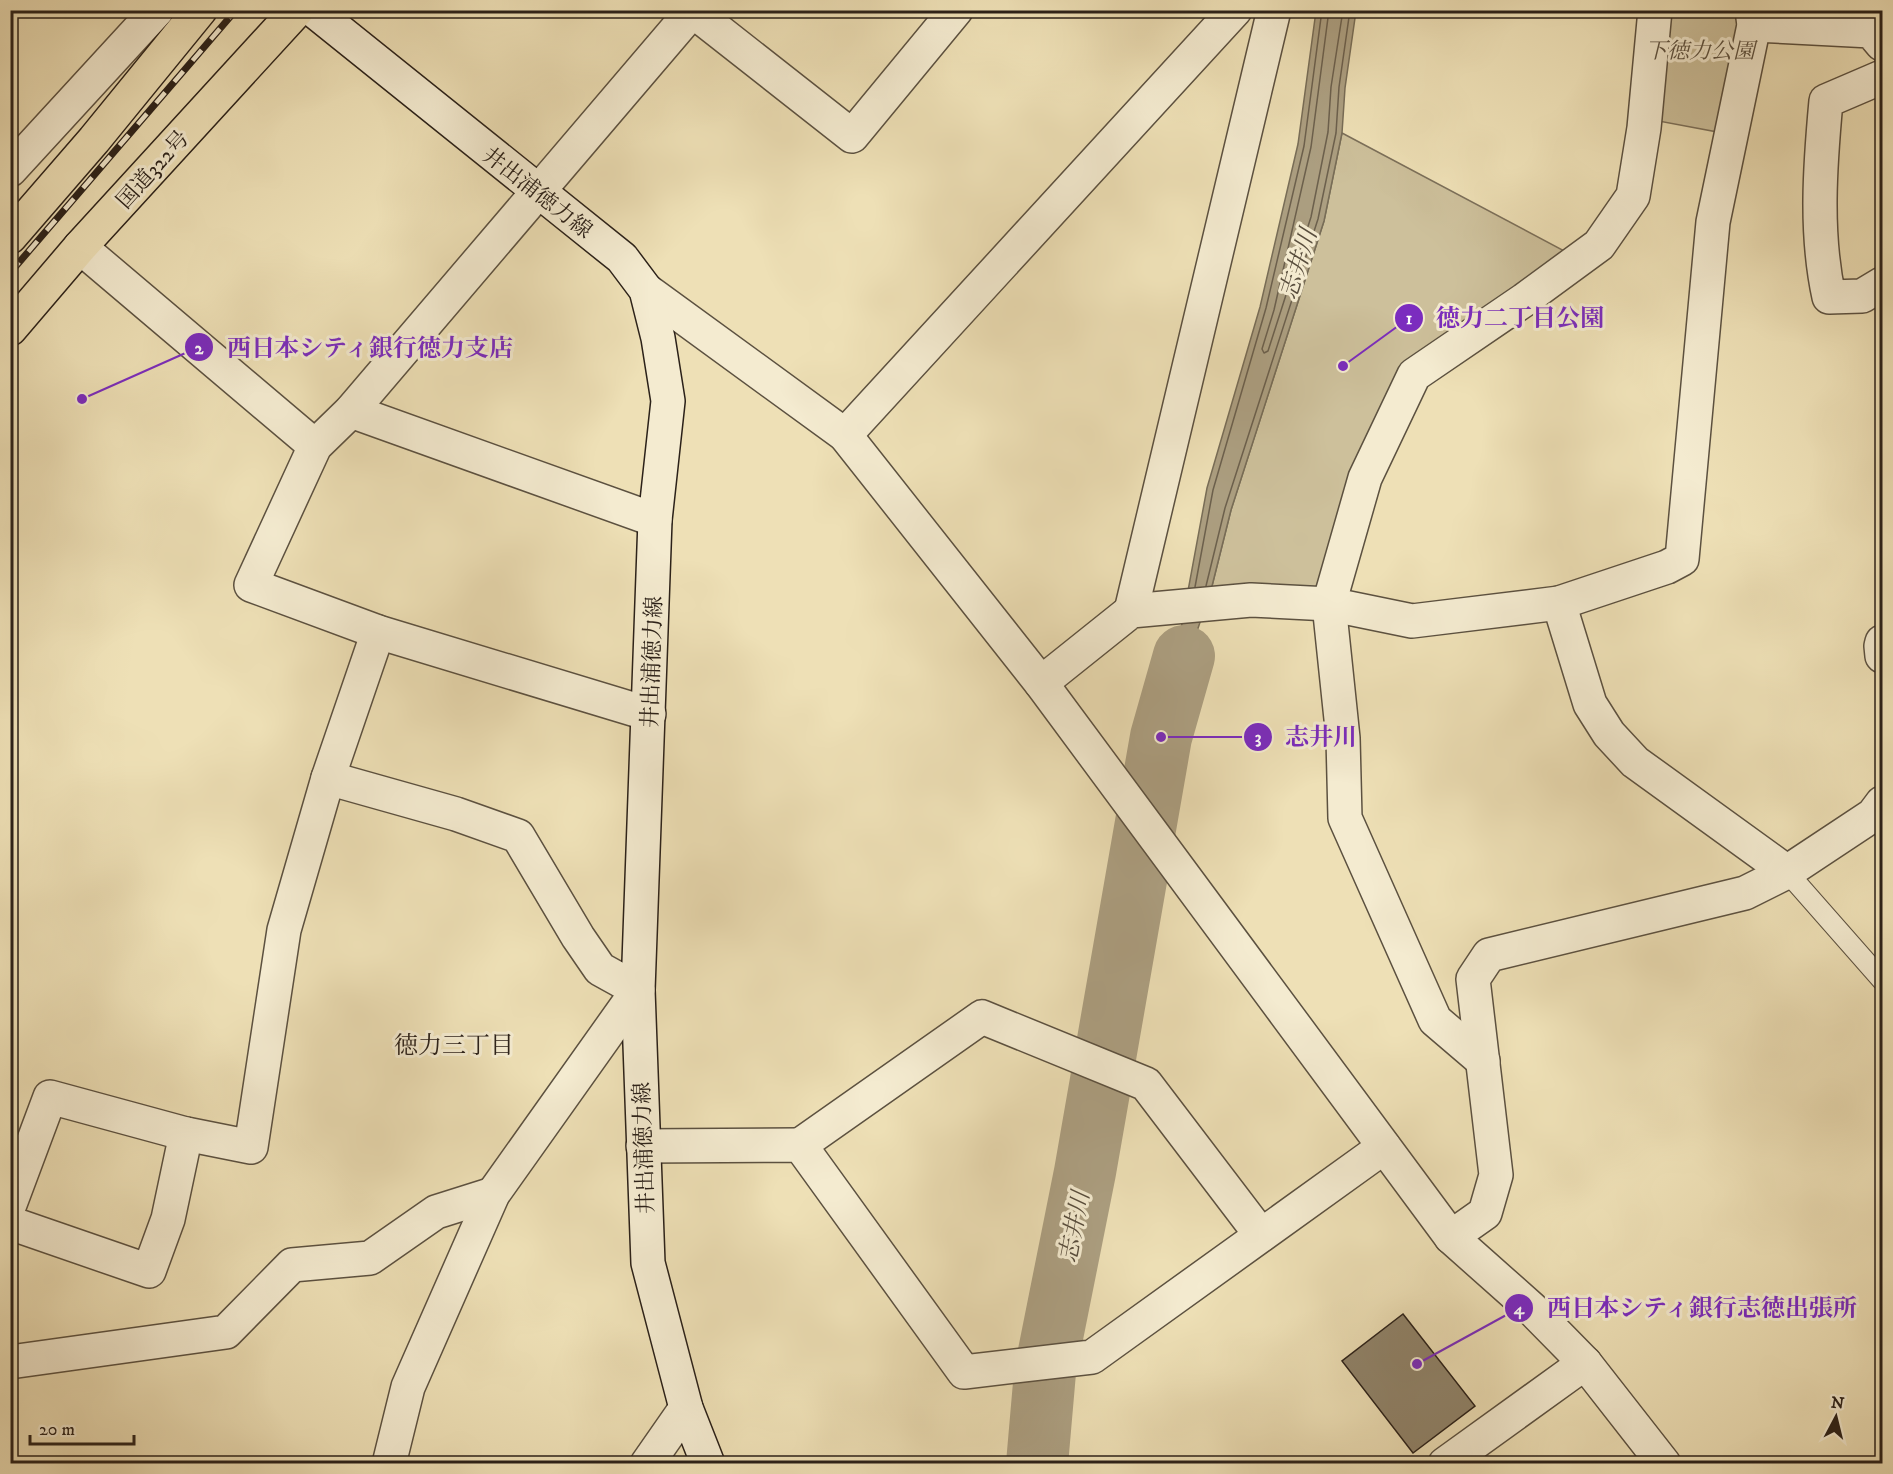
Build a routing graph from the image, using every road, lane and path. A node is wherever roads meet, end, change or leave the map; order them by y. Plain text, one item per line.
1 (157, 10) edge
2 (200, 10) edge
3 (297, 10) edge
4 (313, 10) edge
5 (956, 10) edge
6 (1235, 10) edge
7 (1274, 10) edge
8 (1655, 10) edge
9 (693, 11) edge
10 (1753, 18) edge
11 (1882, 44) edge
12 (1882, 77) edge
13 (10, 170) edge
14 (537, 192) junction
15 (10, 237) edge
16 (80, 248) junction
17 (1882, 284) edge
18 (646, 290) junction
19 (10, 329) edge
20 (351, 411) junction
21 (845, 435) junction
22 (315, 446) junction
23 (655, 520) junction
24 (1559, 603) junction
25 (1329, 604) junction
26 (1131, 611) junction
27 (378, 632) junction
28 (1882, 642) edge
29 (1882, 656) edge
30 (1041, 683) junction
31 (649, 714) junction
32 (328, 778) junction
33 (1882, 803) edge
34 (1787, 872) junction
35 (1882, 980) edge
36 (638, 990) junction
37 (1483, 1061) junction
38 (186, 1134) junction
39 (800, 1145) junction
40 (643, 1146) junction
41 (1384, 1147) junction
42 (493, 1194) junction
43 (10, 1204) edge
44 (10, 1223) edge
45 (1261, 1236) junction
46 (1451, 1237) junction
47 (10, 1362) edge
48 (1585, 1363) junction
49 (686, 1408) junction
50 (389, 1464) edge
51 (647, 1464) edge
52 (708, 1464) edge
53 (1445, 1464) edge
54 (1664, 1464) edge

1 - 13 street
2 - 15 highway
3 - 16 highway, 国道322号
4 - 14 street, 井出浦徳力線
5 - 9 street
6 - 21 street
7 - 26 street
8 - 25 street
9 - 14 street
10 - 11 street
10 - 24 street
12 - 17 street
14 - 18 street, 井出浦徳力線
14 - 20 street
16 - 19 highway, 国道322号
16 - 22 street
18 - 21 street
18 - 23 street, 井出浦徳力線
20 - 22 street
20 - 23 street
21 - 30 street
22 - 27 street
23 - 31 street, 井出浦徳力線
24 - 25 street
24 - 34 street
25 - 26 street
25 - 37 street
26 - 30 street
27 - 31 street
27 - 32 street
28 - 29 street
30 - 41 street
31 - 36 street, 井出浦徳力線
32 - 36 street
32 - 38 street
33 - 34 street
34 - 35 lane
34 - 37 street
36 - 40 street, 井出浦徳力線
36 - 42 street
37 - 46 street
38 - 43 street
38 - 44 street
39 - 40 street
39 - 45 street
39 - 45 street
40 - 49 street, 井出浦徳力線
41 - 45 street
41 - 46 street
42 - 47 street
42 - 50 street
46 - 48 street
48 - 53 street
48 - 54 street
49 - 51 street
49 - 52 street, 井出浦徳力線

